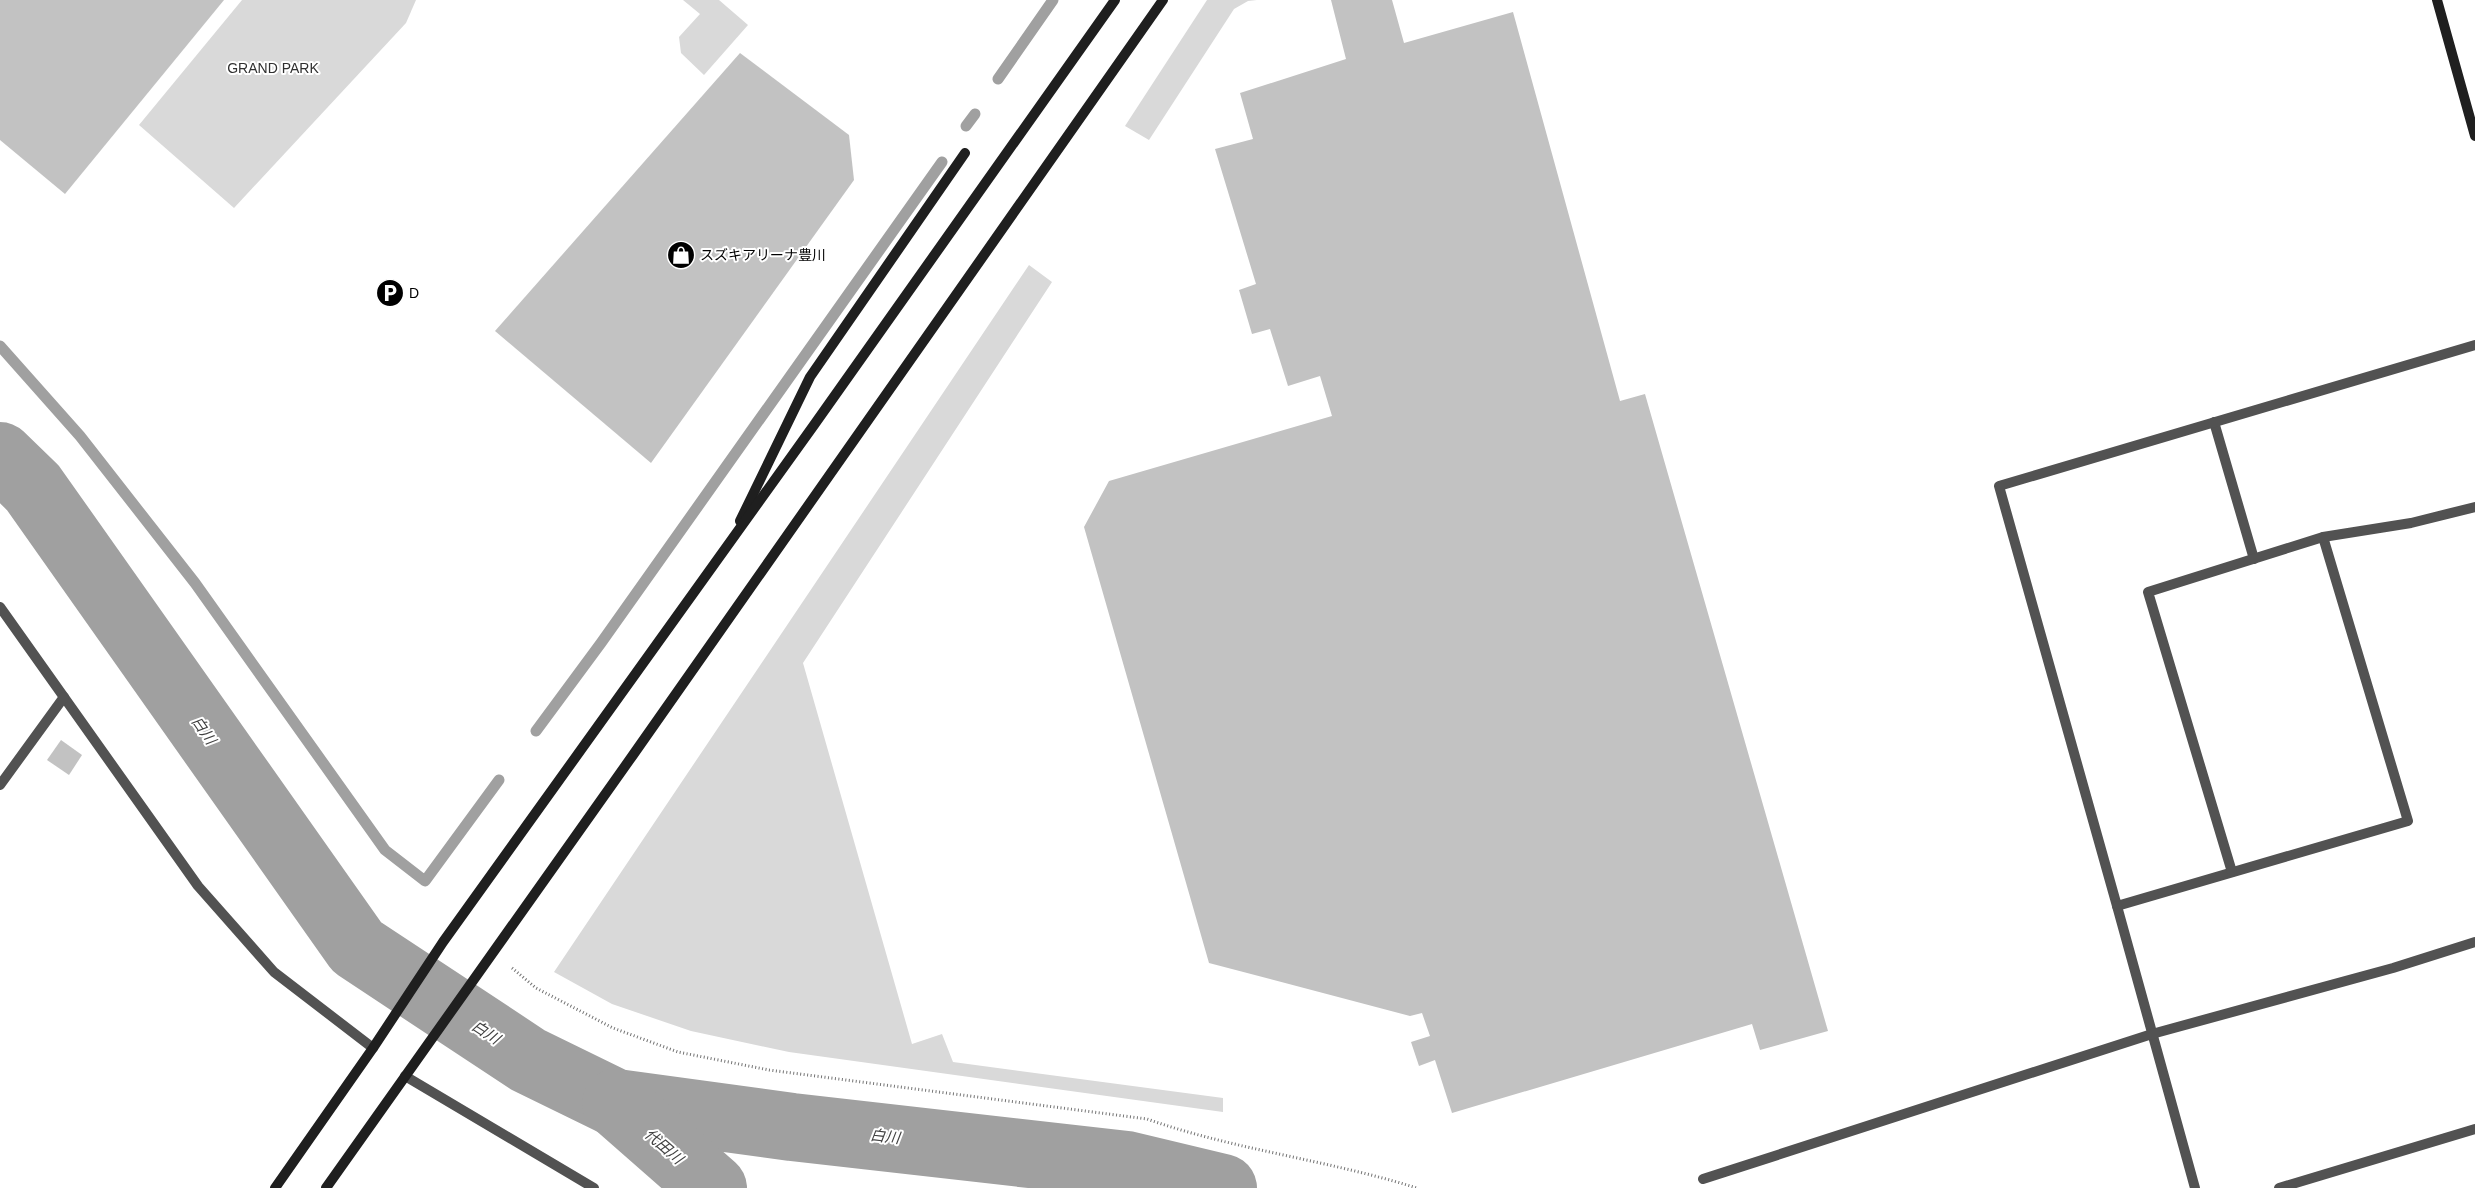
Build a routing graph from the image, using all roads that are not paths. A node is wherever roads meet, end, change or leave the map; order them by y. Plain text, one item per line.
1 (1115, 0) edge
2 (1163, 0) edge
3 (2437, 0) edge
4 (2475, 136) edge
5 (965, 152) dead end
6 (2475, 345) edge
7 (2214, 422) junction
8 (2475, 507) edge
9 (2323, 538) junction
10 (727, 546) junction
11 (2254, 560) junction
12 (0, 607) edge
13 (64, 697) junction
14 (0, 784) edge
15 (2232, 872) junction
16 (2117, 906) junction
17 (2475, 942) edge
18 (2152, 1034) junction
19 (373, 1048) junction
20 (406, 1076) junction
21 (2475, 1129) edge
22 (1704, 1179) dead end
23 (275, 1188) edge
24 (326, 1188) edge
25 (594, 1188) edge
26 (2196, 1188) edge
27 (2279, 1188) edge

1 - 10 street
2 - 20 street
3 - 4 street
5 - 10 street
6 - 7 street
7 - 11 street
7 - 16 street
8 - 9 street
9 - 11 street
9 - 15 street
10 - 19 street
11 - 15 street
12 - 13 street
13 - 14 street
13 - 19 street
15 - 16 street
16 - 18 street
17 - 18 street
18 - 22 street
18 - 26 street
19 - 23 street
20 - 24 street
20 - 25 street
21 - 27 street

